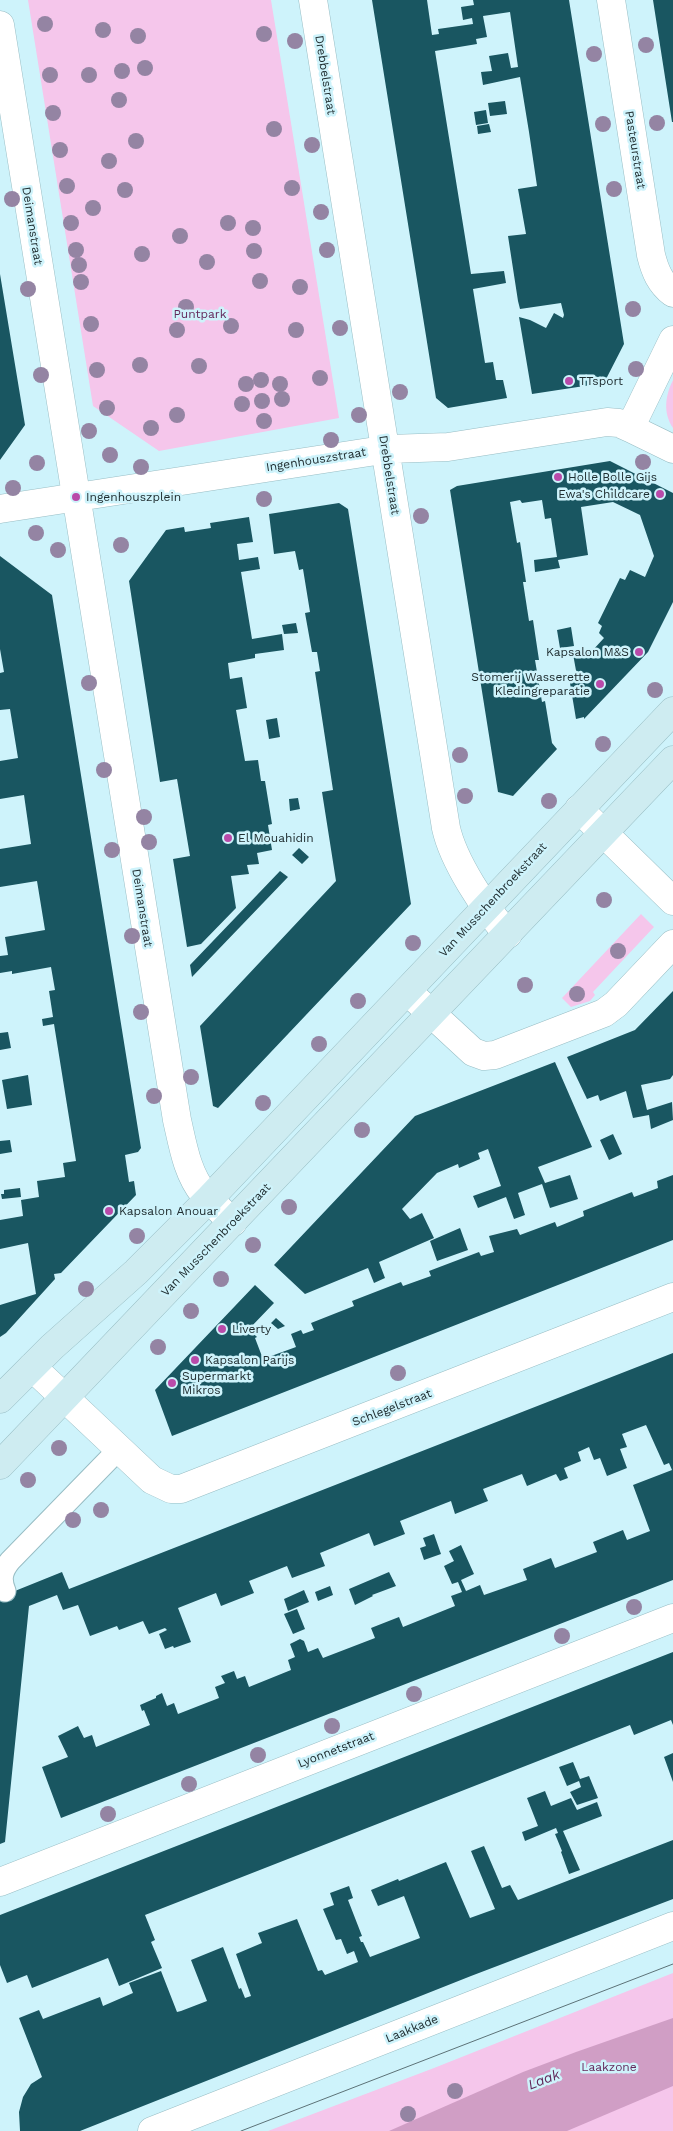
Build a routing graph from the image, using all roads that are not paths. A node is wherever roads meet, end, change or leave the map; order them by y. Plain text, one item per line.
1 (313, 0) edge
2 (611, 0) edge
3 (0, 25) edge
4 (673, 293) edge
5 (673, 340) edge
6 (630, 428) junction
7 (673, 449) edge
8 (385, 450) junction
9 (76, 497) junction
10 (1, 508) edge
11 (673, 711) edge
12 (673, 760) edge
13 (579, 809) junction
14 (603, 833) junction
15 (673, 901) edge
16 (487, 907) junction
17 (508, 934) junction
18 (673, 944) edge
19 (407, 991) junction
20 (431, 1014) junction
21 (209, 1199) junction
22 (233, 1222) junction
23 (673, 1297) edge
24 (32, 1367) junction
25 (65, 1398) junction
26 (0, 1399) edge
27 (119, 1449) junction
28 (0, 1465) edge
29 (5, 1591) dead end
30 (673, 1618) edge
31 (0, 1882) edge
32 (673, 1926) edge
33 (152, 2131) edge

1 - 8 street, Drebbelstraat
2 - 4 street, Pasteurstraat
3 - 9 street, Deimanstraat
5 - 6 street
6 - 7 street, Ingenhouszstraat
6 - 8 street, Ingenhouszstraat
8 - 9 street, Ingenhouszstraat
8 - 16 street, Drebbelstraat
9 - 10 street
9 - 21 street, Deimanstraat
11 - 13 street, Van Musschenbroekstraat
12 - 14 street, Van Musschenbroekstraat
13 - 14 street
13 - 16 street, Van Musschenbroekstraat
14 - 15 street
14 - 17 street, Van Musschenbroekstraat
16 - 17 street, Drebbelstraat
16 - 19 street, Van Musschenbroekstraat
17 - 20 street, Van Musschenbroekstraat
18 - 20 street
19 - 20 street
19 - 21 street, Van Musschenbroekstraat
20 - 22 street, Van Musschenbroekstraat
21 - 22 street, Deimanstraat
21 - 24 street, Van Musschenbroekstraat
22 - 25 street, Van Musschenbroekstraat
23 - 27 street, Schlegelstraat
24 - 25 street, Schlegelstraat
24 - 26 street, Van Musschenbroekstraat
25 - 27 street, Schlegelstraat
25 - 28 street, Van Musschenbroekstraat
27 - 29 lane
30 - 31 street, Lyonnetstraat
32 - 33 street, Laakkade

